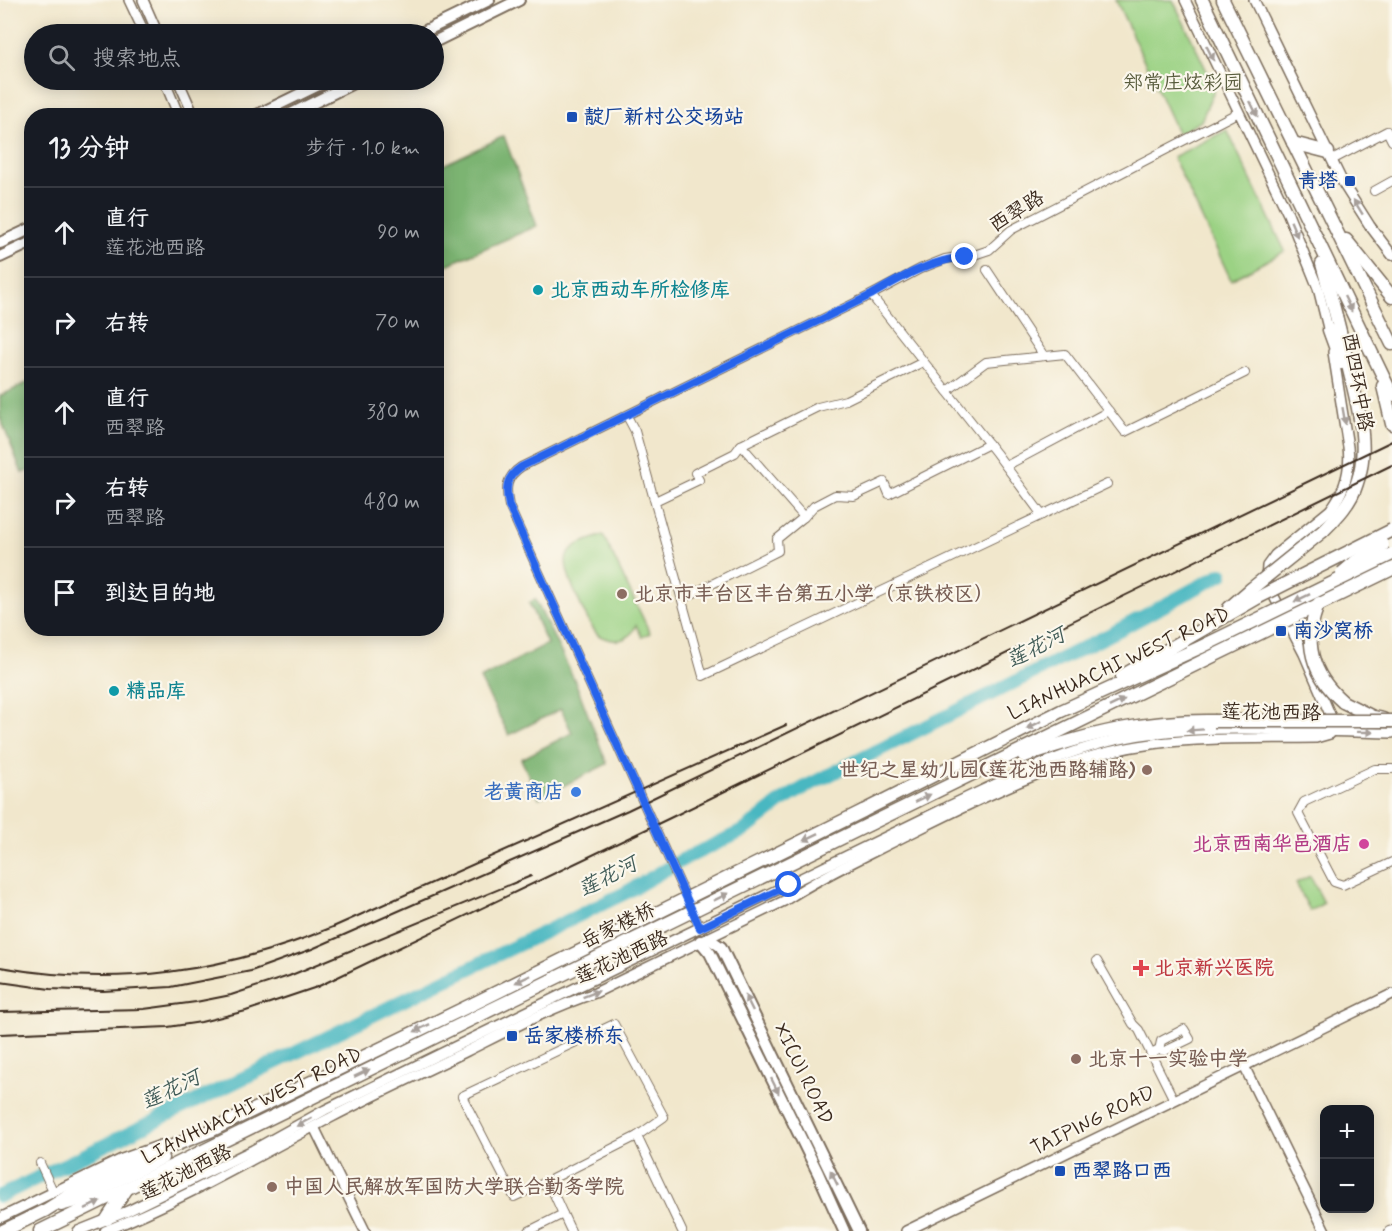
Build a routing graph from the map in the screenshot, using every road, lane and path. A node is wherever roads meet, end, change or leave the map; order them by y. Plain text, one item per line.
1 (129, 0) edge
2 (143, 0) edge
3 (489, 0) edge
4 (519, 0) edge
5 (1185, 0) edge
6 (1202, 0) edge
7 (1223, 0) edge
8 (1254, 0) edge
9 (140, 24) edge
10 (154, 24) edge
11 (440, 24) edge
12 (444, 37) edge
13 (168, 90) edge
14 (182, 90) edge
15 (308, 90) edge
16 (339, 90) edge
17 (176, 108) edge
18 (190, 108) edge
19 (271, 108) edge
20 (303, 108) edge
21 (1239, 112) junction
22 (1390, 131) edge
23 (1392, 141) edge
24 (1293, 143) junction
25 (1330, 156) junction
26 (1392, 181) edge
27 (1374, 191) dead end
28 (1332, 221) junction
29 (1313, 231) junction
30 (24, 232) edge
31 (0, 243) edge
32 (24, 246) edge
33 (1392, 255) edge
34 (0, 257) edge
35 (987, 270) dead end
36 (1360, 279) junction
37 (871, 295) junction
38 (1392, 297) edge
39 (1392, 325) edge
40 (1329, 330) junction
41 (1392, 344) edge
42 (1044, 356) junction
43 (924, 362) junction
44 (1377, 364) junction
45 (1245, 374) dead end
46 (947, 391) junction
47 (1392, 395) edge
48 (1359, 409) junction
49 (1109, 411) junction
50 (627, 416) junction
51 (1392, 424) edge
52 (989, 444) junction
53 (741, 445) junction
54 (1006, 466) junction
55 (1107, 484) dead end
56 (655, 501) junction
57 (1042, 515) junction
58 (804, 518) junction
59 (1392, 530) edge
60 (1392, 541) edge
61 (1392, 554) edge
62 (1392, 569) edge
63 (1255, 593) junction
64 (682, 599) junction
65 (1061, 711) junction
66 (1392, 721) edge
67 (1338, 732) junction
68 (1392, 733) edge
69 (1392, 768) edge
70 (978, 771) junction
71 (863, 811) joint
72 (870, 824) joint
73 (1392, 862) edge
74 (700, 928) junction
75 (704, 940) junction
76 (1097, 961) dead end
77 (1392, 994) edge
78 (475, 1003) joint
79 (480, 1015) joint
80 (1244, 1066) junction
81 (1174, 1100) junction
82 (314, 1127) junction
83 (210, 1131) junction
84 (637, 1136) junction
85 (40, 1163) dead end
86 (548, 1181) junction
87 (126, 1190) junction
88 (54, 1191) junction
89 (563, 1214) junction
90 (0, 1218) edge
91 (108, 1226) edge
92 (3, 1231) edge
93 (40, 1231) edge
94 (78, 1231) edge
95 (365, 1231) edge
96 (529, 1231) edge
97 (571, 1231) edge
98 (682, 1231) edge
99 (844, 1231) edge
100 (859, 1231) edge
101 (906, 1231) edge
102 (1325, 1231) edge

1 - 9 street
2 - 10 street
3 - 11 main road
4 - 12 main road
5 -> 21 street, 西四环中路
6 -> 29 highway, 西四环中路
7 - 24 highway, 西四环中路
8 - 25 street
13 - 17 street
14 - 18 street
15 - 19 main road
16 - 20 main road
21 - 37 street, 西翠路
21 -> 40 street, 西四环中路
22 - 23 street
22 - 25 street
24 - 25 highway
24 - 28 highway, 西四环中路
33 -> 25 street
26 - 27 street
28 - 36 highway, 西四环中路
28 - 38 highway
29 -> 44 highway, 西四环中路
29 - 48 highway
30 - 31 main road
32 - 34 main road
35 - 42 street
36 - 39 highway
36 - 41 highway, 西四环中路
37 - 43 street
37 - 50 street, 西翠路
40 - 48 highway
40 -> 67 street, 西四环中路
42 - 46 street
42 - 49 street
43 - 46 street
43 - 53 street
44 - 47 highway, 西四环中路
44 - 51 highway
45 - 49 street
46 - 52 street
48 - 63 highway, bridge
49 - 54 street
50 - 56 street
50 - 74 street, 西翠路
52 - 54 street
52 - 58 street
53 - 56 street
53 - 58 street
54 - 57 street
55 - 57 street
56 - 64 street
57 - 64 street
58 - 64 street
59 - 63 highway, bridge
60 - 66 highway, bridge
61 -> 65 highway, LIANHUACHI WEST ROAD, bridge
70 -> 62 highway, LIANHUACHI WEST ROAD, bridge
63 - 65 highway
65 -> 71 highway, LIANHUACHI WEST ROAD
66 - 70 highway, bridge
67 -> 68 street
67 -> 74 street, 莲花池西路
67 - 75 street, 莲花池西路
69 - 73 street
72 -> 70 highway, LIANHUACHI WEST ROAD
71 -> 78 highway, 岳家楼桥, bridge
79 -> 72 highway, 岳家楼桥, bridge
74 - 75 street
74 -> 91 street, 莲花池西路
82 -> 75 street, 莲花池西路
75 -> 99 main road, XICUI ROAD
100 -> 75 main road, XICUI ROAD
76 - 81 street
77 - 80 street, TAIPING ROAD
78 -> 83 highway, LIANHUACHI WEST ROAD
87 -> 79 highway, LIANHUACHI WEST ROAD
80 - 81 street, TAIPING ROAD
80 - 102 street
81 - 101 street, TAIPING ROAD
82 - 91 street, 莲花池西路
82 - 95 street
83 - 88 street
83 - 92 highway, LIANHUACHI WEST ROAD
84 - 86 street
84 - 86 street
84 - 98 street
85 - 88 street
86 - 89 street
87 - 91 highway
93 -> 87 highway, LIANHUACHI WEST ROAD
88 - 90 street
89 - 96 street
89 - 97 street
91 - 94 street, 莲花池西路

